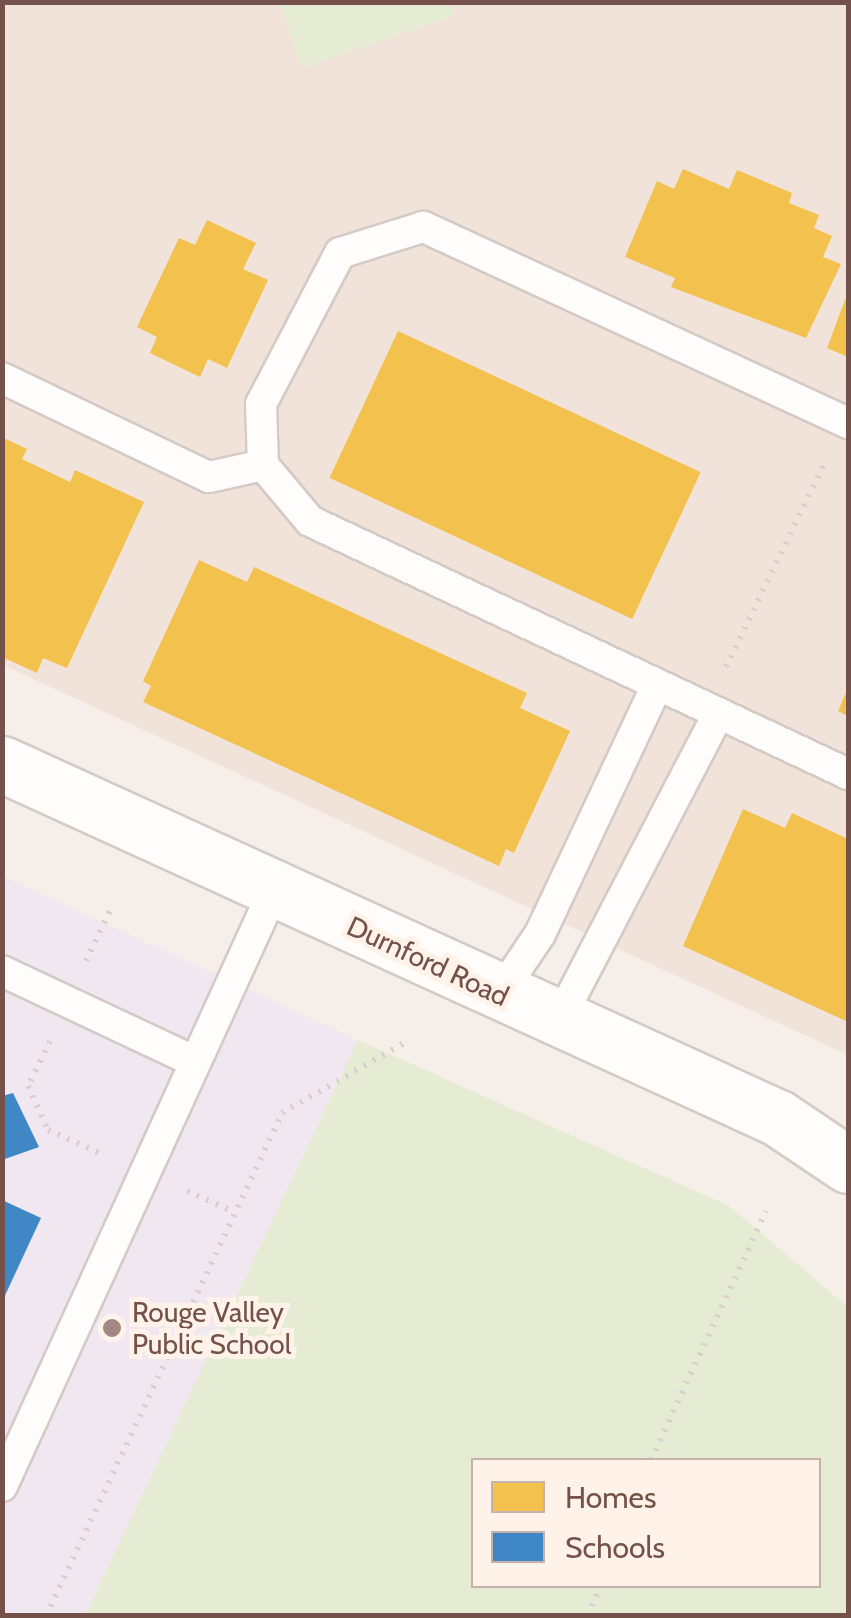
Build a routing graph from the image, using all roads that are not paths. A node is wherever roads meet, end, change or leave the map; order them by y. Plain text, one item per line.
1 (2, 378) edge
2 (847, 422) edge
3 (263, 464) junction
4 (657, 685) junction
5 (712, 712) junction
6 (2, 764) edge
7 (848, 774) edge
8 (275, 888) junction
9 (2, 971) edge
10 (498, 994) junction
11 (558, 1020) junction
12 (195, 1062) junction
13 (848, 1166) edge
14 (2, 1486) edge

1 - 3 lane
2 - 3 lane
3 - 4 lane
4 - 5 lane
4 - 10 lane
5 - 7 lane
5 - 11 lane
6 - 8 street, Durnford Road
8 - 10 street, Durnford Road
8 - 12 lane
9 - 12 lane
10 - 11 street, Durnford Road
11 - 13 street, Durnford Road
12 - 14 lane

